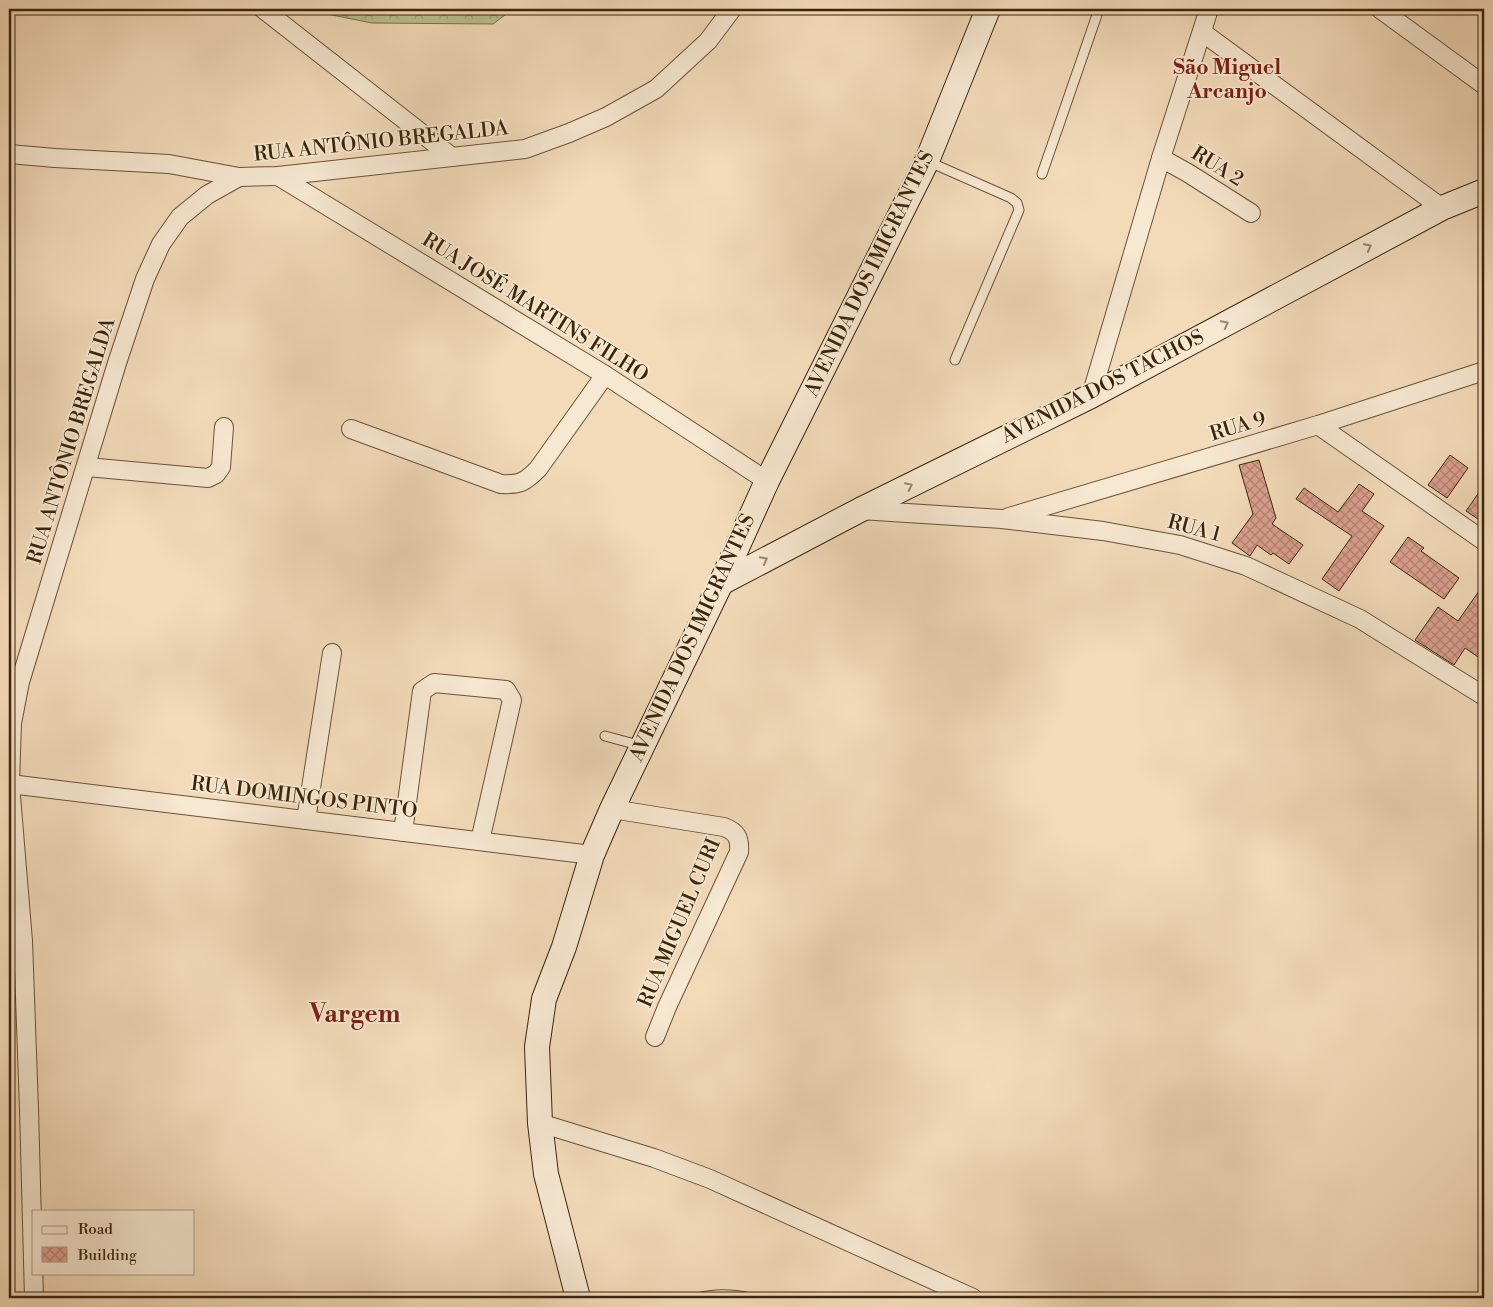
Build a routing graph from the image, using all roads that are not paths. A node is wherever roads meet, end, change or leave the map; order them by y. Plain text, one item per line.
1 (263, 9) edge
2 (732, 9) edge
3 (988, 9) edge
4 (1099, 9) edge
5 (1209, 9) edge
6 (1380, 9) edge
7 (1202, 32) junction
8 (1484, 85) edge
9 (9, 154) edge
10 (452, 157) junction
11 (1161, 158) junction
12 (927, 161) junction
13 (1042, 174) dead end
14 (278, 176) junction
15 (238, 177) junction
16 (1484, 191) edge
17 (1442, 208) junction
18 (1251, 213) dead end
19 (956, 360) dead end
20 (1477, 374) edge
21 (605, 375) junction
22 (1484, 387) edge
23 (1091, 396) junction
24 (1318, 425) junction
25 (224, 427) dead end
26 (351, 429) dead end
27 (87, 467) junction
28 (766, 480) junction
29 (860, 510) junction
30 (1002, 519) junction
31 (1484, 541) edge
32 (721, 583) junction
33 (332, 653) dead end
34 (1484, 696) edge
35 (604, 736) dead end
36 (642, 746) junction
37 (10, 784) junction
38 (612, 809) junction
39 (306, 820) junction
40 (403, 832) junction
41 (480, 842) junction
42 (592, 855) junction
43 (655, 1037) dead end
44 (540, 1123) junction
45 (32, 1210) edge
46 (33, 1274) edge
47 (34, 1298) edge
48 (578, 1298) edge
49 (697, 1298) edge
50 (751, 1298) edge
51 (973, 1298) edge

1 - 10 street
2 - 10 street, RUA ANTÔNIO BREGALDA
3 - 12 street, AVENIDA DOS IMIGRANTES
4 - 13 lane
5 - 7 street
6 - 8 street
7 - 11 street
7 - 17 street
9 - 15 street
10 - 14 street, RUA ANTÔNIO BREGALDA
11 - 18 street, RUA 2
11 - 23 street
12 - 19 lane
12 - 28 street, AVENIDA DOS IMIGRANTES
14 - 15 street, RUA ANTÔNIO BREGALDA
14 - 21 street, RUA JOSÉ MARTINS FILHO
15 - 27 street, RUA ANTÔNIO BREGALDA
16 - 17 street, AVENIDA DOS TACHOS
23 -> 17 street, AVENIDA DOS TACHOS
20 - 22 street
20 - 24 street, RUA 9
21 - 26 street
21 - 28 street, RUA JOSÉ MARTINS FILHO
29 -> 23 street, AVENIDA DOS TACHOS
24 - 30 street, RUA 9
24 - 31 street
25 - 27 street
27 - 37 street, RUA ANTÔNIO BREGALDA
28 - 32 street, AVENIDA DOS IMIGRANTES
29 - 30 street, RUA 1
32 -> 29 street, AVENIDA DOS TACHOS
30 - 34 street, RUA 1
32 - 36 street, AVENIDA DOS IMIGRANTES
33 - 39 street
35 - 36 lane
36 - 38 street, AVENIDA DOS IMIGRANTES
37 - 39 street, RUA DOMINGOS PINTO
37 - 45 street, RUA ANTÔNIO BREGALDA
38 - 42 street, AVENIDA DOS IMIGRANTES
38 - 43 street, RUA MIGUEL CURI
39 - 40 street, RUA DOMINGOS PINTO
40 - 41 street, RUA DOMINGOS PINTO
40 - 41 street
41 - 42 street, RUA DOMINGOS PINTO
42 - 44 street, AVENIDA DOS IMIGRANTES
44 - 48 street, AVENIDA DOS IMIGRANTES
44 - 51 street
46 - 47 street, RUA ANTÔNIO BREGALDA
49 - 50 lane

